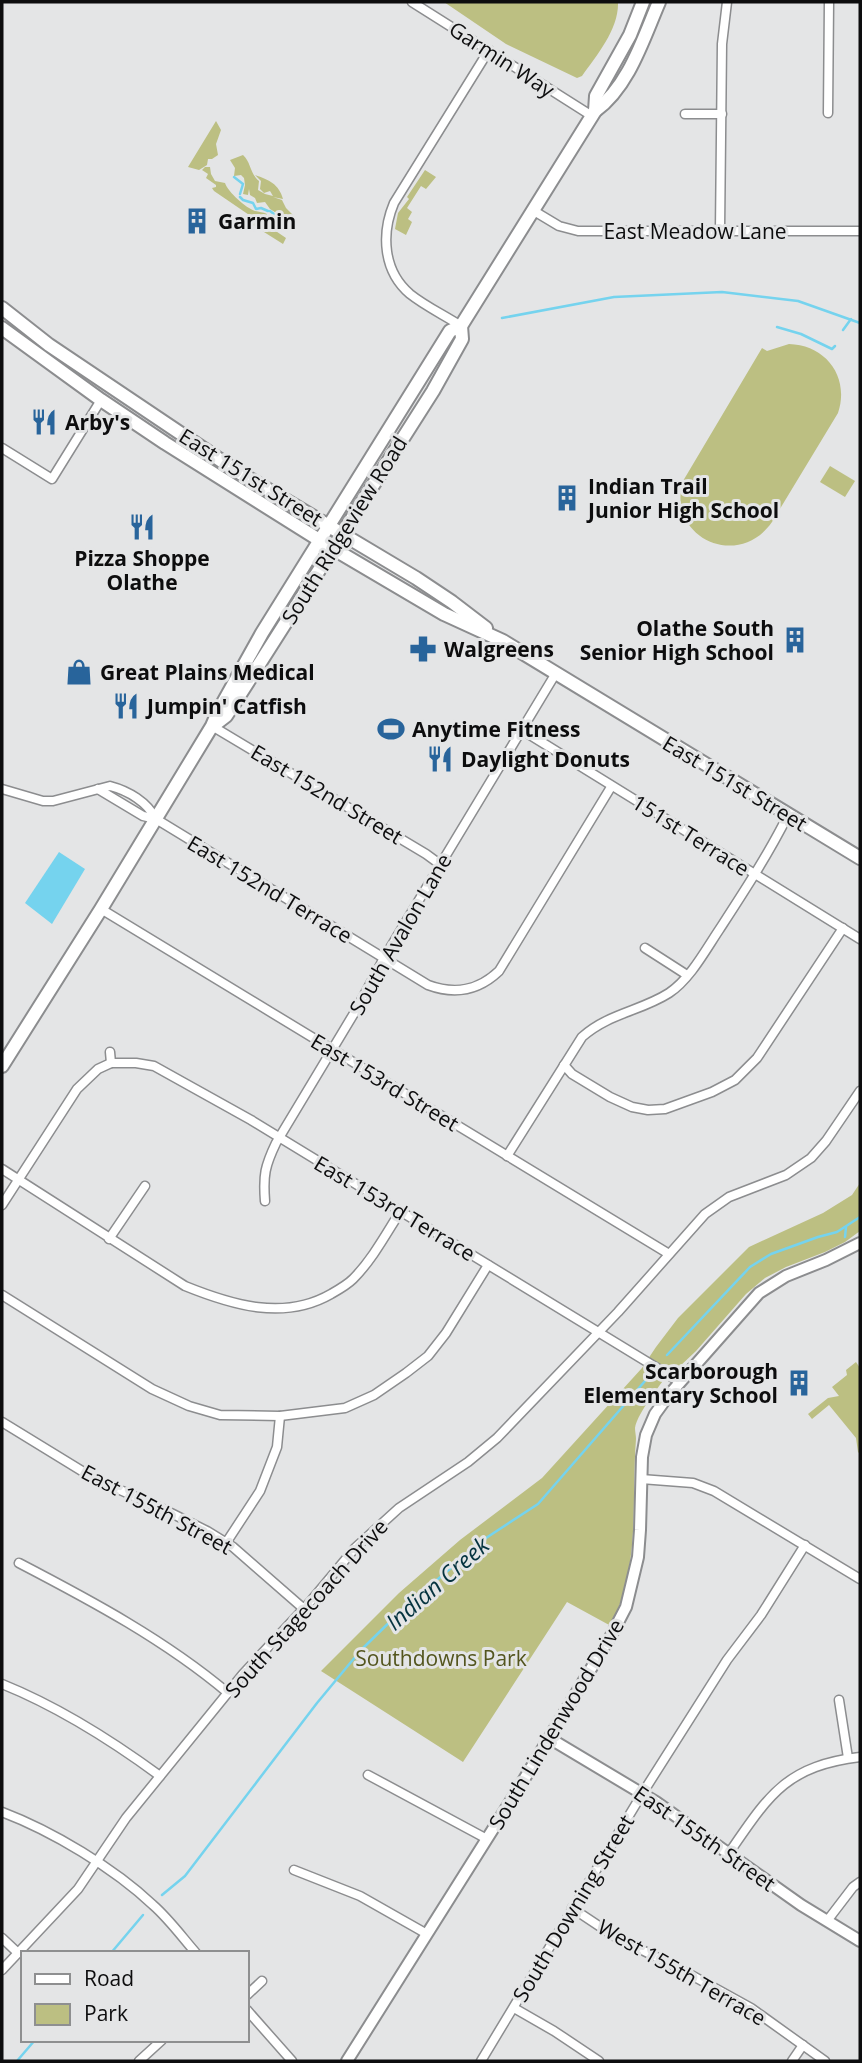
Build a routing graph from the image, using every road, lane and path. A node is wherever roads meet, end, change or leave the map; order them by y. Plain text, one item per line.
1 (412, 2) edge
2 (643, 2) edge
3 (659, 2) edge
4 (727, 2) edge
5 (829, 2) edge
6 (489, 50) junction
7 (828, 113) dead end
8 (594, 114) junction
9 (685, 114) dead end
10 (722, 114) junction
11 (534, 211) junction
12 (720, 230) junction
13 (860, 231) edge
14 (2, 308) edge
15 (461, 326) junction
16 (3, 329) edge
17 (104, 382) junction
18 (101, 400) junction
19 (2, 448) edge
20 (212, 454) junction
21 (330, 526) junction
22 (342, 534) junction
23 (327, 545) junction
24 (503, 641) junction
25 (556, 673) junction
26 (212, 726) junction
27 (522, 730) junction
28 (611, 786) junction
29 (2, 789) edge
30 (788, 815) junction
31 (156, 819) junction
32 (860, 858) edge
33 (440, 865) junction
34 (754, 874) junction
35 (101, 909) junction
36 (843, 928) junction
37 (860, 939) edge
38 (645, 948) dead end
39 (384, 958) junction
40 (687, 975) junction
41 (332, 1049) junction
42 (110, 1052) dead end
43 (111, 1063) junction
44 (564, 1065) junction
45 (2, 1066) edge
46 (860, 1091) edge
47 (279, 1138) junction
48 (507, 1156) junction
49 (2, 1169) edge
50 (18, 1180) junction
51 (145, 1185) dead end
52 (265, 1201) dead end
53 (2, 1205) edge
54 (400, 1212) junction
55 (109, 1239) junction
56 (860, 1243) edge
57 (669, 1254) junction
58 (488, 1265) junction
59 (2, 1295) edge
60 (598, 1332) junction
61 (680, 1382) junction
62 (280, 1416) junction
63 (2, 1422) edge
64 (641, 1479) junction
65 (226, 1543) junction
66 (805, 1545) junction
67 (19, 1563) dead end
68 (860, 1579) edge
69 (304, 1609) junction
70 (2, 1684) edge
71 (228, 1693) junction
72 (839, 1700) dead end
73 (549, 1738) junction
74 (860, 1756) edge
75 (848, 1758) junction
76 (368, 1775) dead end
77 (160, 1776) junction
78 (642, 1794) junction
79 (2, 1812) edge
80 (486, 1839) junction
81 (729, 1853) junction
82 (96, 1862) junction
83 (294, 1870) dead end
84 (860, 1882) edge
85 (572, 1908) junction
86 (827, 1921) junction
87 (427, 1934) junction
88 (2, 1938) edge
89 (860, 1941) edge
90 (195, 1951) edge
91 (18, 1953) junction
92 (2, 1970) edge
93 (262, 1981) dead end
94 (248, 1994) edge
95 (514, 2008) junction
96 (248, 2011) edge
97 (160, 2042) edge
98 (803, 2045) junction
99 (139, 2061) edge
100 (292, 2061) edge
101 (347, 2061) edge
102 (481, 2061) edge
103 (598, 2061) edge
104 (792, 2061) edge
105 (825, 2061) edge

1 - 6 street, Garmin Way
2 - 8 main road, South Ridgeview Road
3 - 8 main road, South Ridgeview Road
4 - 10 street
5 - 7 street
6 - 8 street, Garmin Way
6 - 15 street
8 - 11 main road, South Ridgeview Road
9 - 10 street
10 - 12 street
11 - 12 street, East Meadow Lane
11 - 15 main road, South Ridgeview Road
12 - 13 street, East Meadow Lane
14 - 17 main road, East 151st Street
15 - 21 main road, South Ridgeview Road
15 - 22 main road, South Ridgeview Road
16 - 17 main road
16 - 18 main road, East 151st Street
17 - 20 main road, East 151st Street
18 - 19 street
18 - 20 main road
18 - 23 main road, East 151st Street
20 - 21 main road, East 151st Street
21 - 22 main road, East 151st Street
21 - 23 main road, South Ridgeview Road
22 - 23 main road, South Ridgeview Road
22 - 24 main road, East 151st Street
23 - 24 main road, East 151st Street
23 - 26 main road, South Ridgeview Road
24 - 25 main road, East 151st Street
25 - 27 street, South Avalon Lane
25 - 30 main road, East 151st Street
26 - 31 main road, South Ridgeview Road
26 - 33 street, East 152nd Street
27 - 28 street, 151st Terrace
27 - 33 street, South Avalon Lane
28 - 34 street, 151st Terrace
28 - 39 street, East 152nd Terrace
29 - 31 street, East 152nd Terrace
30 - 32 main road, East 151st Street
30 - 34 street
31 - 35 main road, South Ridgeview Road
31 - 39 street, East 152nd Terrace
33 - 39 street, South Avalon Lane
34 - 36 street, 151st Terrace
34 - 40 street
35 - 41 street, East 153rd Street
35 - 45 main road, South Ridgeview Road
36 - 37 street, 151st Terrace
36 - 44 street
38 - 40 street
39 - 41 street, South Avalon Lane
40 - 44 street
41 - 47 street, South Avalon Lane
41 - 48 street, East 153rd Street
42 - 43 street
43 - 47 street, East 153rd Terrace
43 - 50 street
44 - 48 street
46 - 57 street, South Stagecoach Drive
47 - 52 street, South Avalon Lane
47 - 54 street, East 153rd Terrace
48 - 57 street, East 153rd Street
49 - 50 street
50 - 53 street
50 - 55 street
51 - 55 street
54 - 55 street
54 - 58 street, East 153rd Terrace
56 - 61 street, South Lindenwood Drive
57 - 60 street, South Stagecoach Drive
58 - 60 street, East 153rd Terrace
58 - 62 street
59 - 62 street
60 - 61 street, East 153rd Terrace
60 - 69 street, South Stagecoach Drive
61 - 64 street, South Lindenwood Drive
62 - 65 street
63 - 65 street, East 155th Street
64 - 66 street
64 - 73 street, South Lindenwood Drive
65 - 69 street, East 155th Street
66 - 68 street
66 - 78 street, South Downing Street
67 - 71 street
69 - 71 street, South Stagecoach Drive
70 - 77 street
71 - 77 street, South Stagecoach Drive
72 - 75 street
73 - 78 street, East 155th Street
73 - 80 street, South Lindenwood Drive
74 - 75 street
75 - 81 street
76 - 80 street
77 - 82 street, South Stagecoach Drive
78 - 81 street, East 155th Street
78 - 85 street, South Downing Street
79 - 82 street
80 - 87 street, South Lindenwood Drive
81 - 86 street, East 155th Street
82 - 90 street
82 - 91 street, South Stagecoach Drive
83 - 87 street
84 - 86 street
85 - 95 street, South Downing Street
85 - 98 street, West 155th Terrace
86 - 89 street, East 155th Street
87 - 101 street, South Lindenwood Drive
88 - 91 street
91 - 92 street, South Stagecoach Drive
93 - 94 street
95 - 102 street, South Downing Street
95 - 103 street
96 - 100 street
97 - 99 street
98 - 104 street
98 - 105 street, West 155th Terrace

